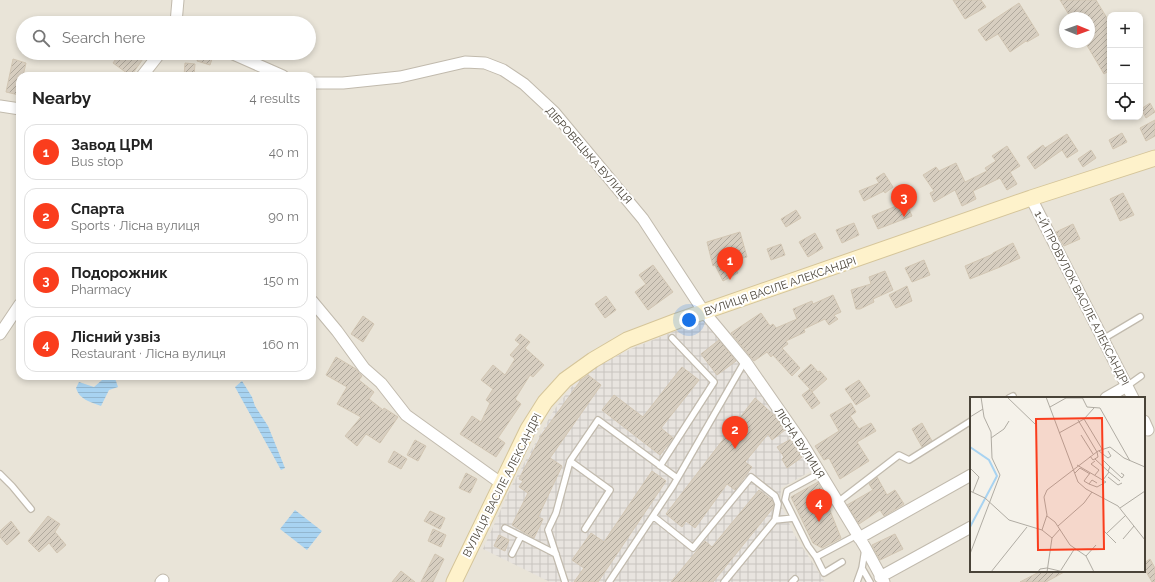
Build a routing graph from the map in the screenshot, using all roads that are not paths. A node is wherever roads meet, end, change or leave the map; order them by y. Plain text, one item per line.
1 (178, 0) edge
2 (177, 16) edge
3 (155, 60) edge
4 (247, 60) edge
5 (145, 72) edge
6 (274, 72) edge
7 (316, 83) edge
8 (0, 106) edge
9 (16, 109) edge
10 (1155, 158) edge
11 (1030, 198) junction
12 (316, 306) edge
13 (16, 308) edge
14 (704, 312) junction
15 (1140, 317) dead end
16 (3, 322) edge
17 (0, 334) edge
18 (672, 338) dead end
19 (1102, 340) junction
20 (745, 361) junction
21 (1141, 376) dead end
22 (1127, 386) junction
23 (1108, 397) edge
24 (1132, 397) edge
25 (970, 422) edge
26 (570, 461) junction
27 (660, 466) junction
28 (820, 473) junction
29 (0, 474) edge
30 (970, 476) edge
31 (677, 478) junction
32 (502, 484) junction
33 (838, 502) junction
34 (31, 509) dead end
35 (653, 516) junction
36 (794, 518) junction
37 (775, 520) junction
38 (505, 528) dead end
39 (970, 528) edge
40 (585, 529) dead end
41 (521, 536) junction
42 (861, 540) junction
43 (512, 554) dead end
44 (556, 554) junction
45 (816, 558) junction
46 (842, 562) dead end
47 (862, 568) junction
48 (882, 579) edge
49 (454, 582) edge
50 (565, 582) edge
51 (609, 582) edge
52 (724, 582) edge
53 (858, 582) edge
54 (870, 582) edge

1 - 2 street
3 - 5 street
4 - 6 street
7 - 14 street, ДІБРОВЕЦЬКА ВУЛИЦЯ
8 - 9 street
10 - 11 main road, ВУЛИЦЯ ВАСІЛЕ АЛЕКСАНДРІ
11 - 14 main road, ВУЛИЦЯ ВАСІЛЕ АЛЕКСАНДРІ
11 - 19 street, 1-Й ПРОВУЛОК ВАСІЛЕ АЛЕКСАНДРІ
12 - 32 street
13 - 16 street
14 - 20 street, ЛІСНА ВУЛИЦЯ
14 - 32 main road, ВУЛИЦЯ ВАСІЛЕ АЛЕКСАНДРІ
15 - 19 lane
16 - 17 street
18 - 27 lane
19 - 22 street, 1-Й ПРОВУЛОК ВАСІЛЕ АЛЕКСАНДРІ
20 - 28 street, ЛІСНА ВУЛИЦЯ
20 - 31 lane
21 - 22 lane
22 - 23 street
22 - 24 street, 1-Й ПРОВУЛОК ВАСІЛЕ АЛЕКСАНДРІ
25 - 33 lane
26 - 27 lane
26 - 40 lane
26 - 44 lane
27 - 31 lane
28 - 33 street, ЛІСНА ВУЛИЦЯ
28 - 36 lane
29 - 34 lane
30 - 42 street
31 - 35 lane
32 - 49 main road, ВУЛИЦЯ ВАСІЛЕ АЛЕКСАНДРІ
33 - 42 street, ЛІСНА ВУЛИЦЯ
35 - 37 lane
35 - 51 lane
36 - 37 lane
36 - 45 lane
37 - 52 lane
38 - 41 lane
39 - 48 street
41 - 43 lane
41 - 44 lane
42 - 45 lane
42 - 47 lane
42 - 48 street, ЛІСНА ВУЛИЦЯ
44 - 50 lane
45 - 46 lane
47 - 53 lane
47 - 54 lane

